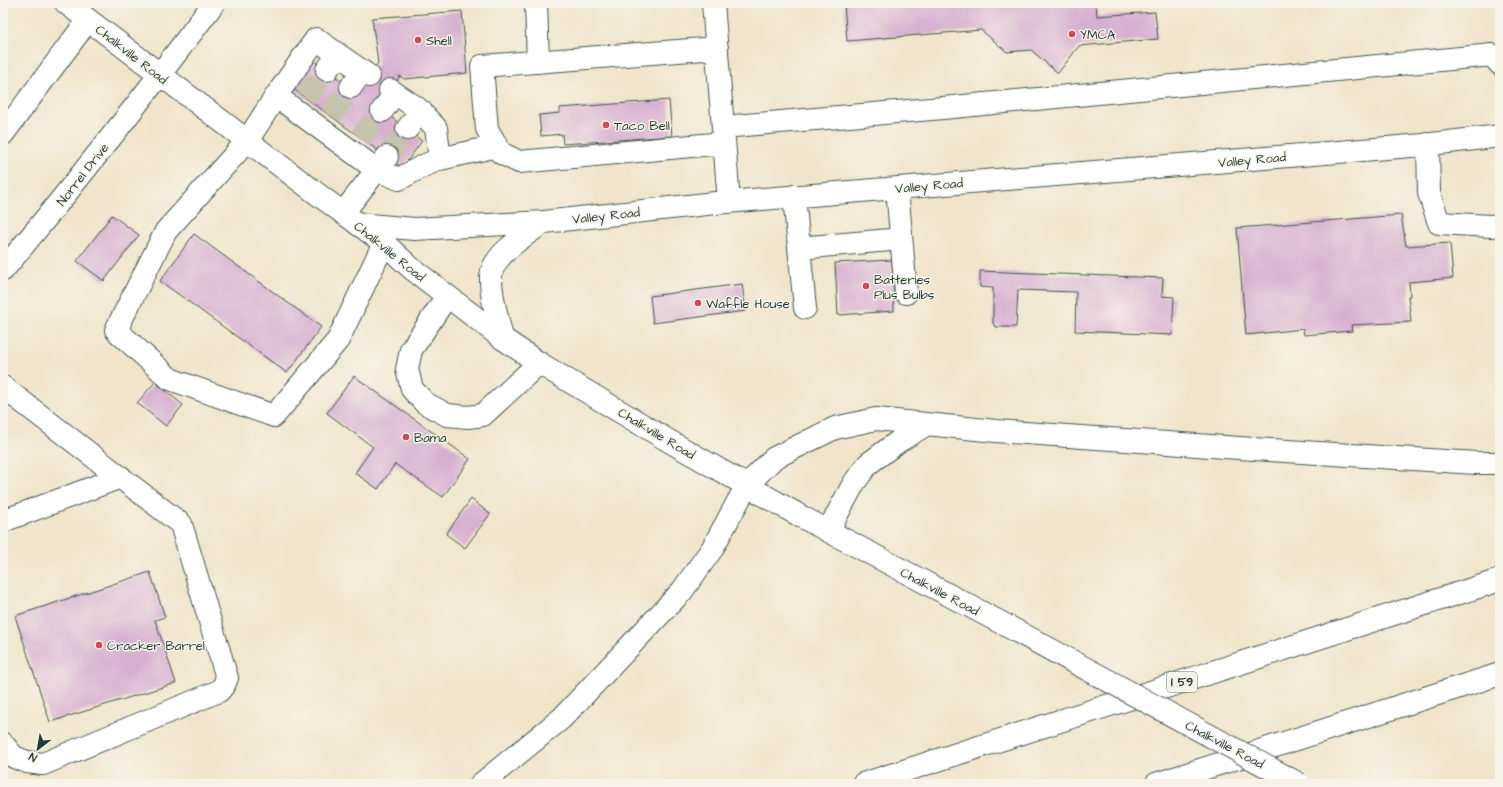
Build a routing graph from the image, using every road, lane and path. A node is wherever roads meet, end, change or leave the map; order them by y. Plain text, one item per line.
1 (66, 3) edge
2 (214, 3) edge
3 (536, 3) edge
4 (713, 3) edge
5 (88, 20) junction
6 (717, 48) junction
7 (538, 62) junction
8 (1500, 64) edge
9 (160, 75) junction
10 (361, 78) dead end
11 (276, 96) junction
12 (382, 111) tunnel mouth
13 (421, 111) junction
14 (407, 129) tunnel mouth
15 (3, 134) edge
16 (724, 135) junction
17 (1500, 136) edge
18 (247, 141) junction
19 (1428, 144) junction
20 (497, 146) junction
21 (440, 159) junction
22 (382, 164) junction
23 (897, 188) junction
24 (794, 196) junction
25 (729, 202) junction
26 (351, 219) junction
27 (544, 222) junction
28 (1500, 225) edge
29 (901, 240) junction
30 (384, 243) junction
31 (799, 248) junction
32 (3, 270) edge
33 (906, 293) dead end
34 (447, 296) junction
35 (805, 308) dead end
36 (502, 338) junction
37 (539, 363) junction
38 (3, 387) edge
39 (927, 424) junction
40 (1500, 463) edge
41 (121, 478) junction
42 (747, 485) junction
43 (3, 521) edge
44 (828, 531) junction
45 (1500, 580) edge
46 (1500, 674) edge
47 (3, 744) edge
48 (481, 784) edge
49 (863, 784) edge
50 (1156, 784) edge
51 (1299, 784) edge

1 - 5 main road, Chalkville Road
2 - 9 main road, Norrel Drive
3 - 7 main road
4 - 6 main road
5 - 9 main road, Chalkville Road
5 - 15 main road
6 - 7 main road
6 - 16 main road
7 - 20 main road
8 - 16 main road
9 - 18 main road, Chalkville Road
9 - 32 main road, Norrel Drive
10 - 11 main road
11 - 18 main road
11 - 22 main road
12 - 13 main road
13 - 14 main road
13 - 21 main road
16 - 20 main road
16 - 25 main road
17 - 19 main road, Valley Road
18 - 26 main road, Chalkville Road
18 - 30 main road
19 - 23 main road, Valley Road
19 - 28 main road
20 - 21 main road
21 - 22 main road
22 - 26 main road
23 - 24 main road, Valley Road
23 - 29 main road
24 - 25 main road, Valley Road
24 - 31 main road
25 - 27 main road, Valley Road
26 - 27 main road, Valley Road
26 - 30 main road, Chalkville Road
27 - 36 main road
29 - 31 main road
29 - 33 main road
30 - 34 main road, Chalkville Road
31 - 35 main road
34 - 36 main road, Chalkville Road
34 - 37 main road
36 - 37 main road, Chalkville Road
37 - 42 main road, Chalkville Road
38 - 41 main road
39 - 40 main road
39 - 42 main road
39 - 44 main road
41 - 43 main road
41 - 47 main road
42 - 44 main road, Chalkville Road
42 - 48 main road
44 - 51 main road, Chalkville Road, bridge
45 - 49 main road, I 59
46 - 50 main road

